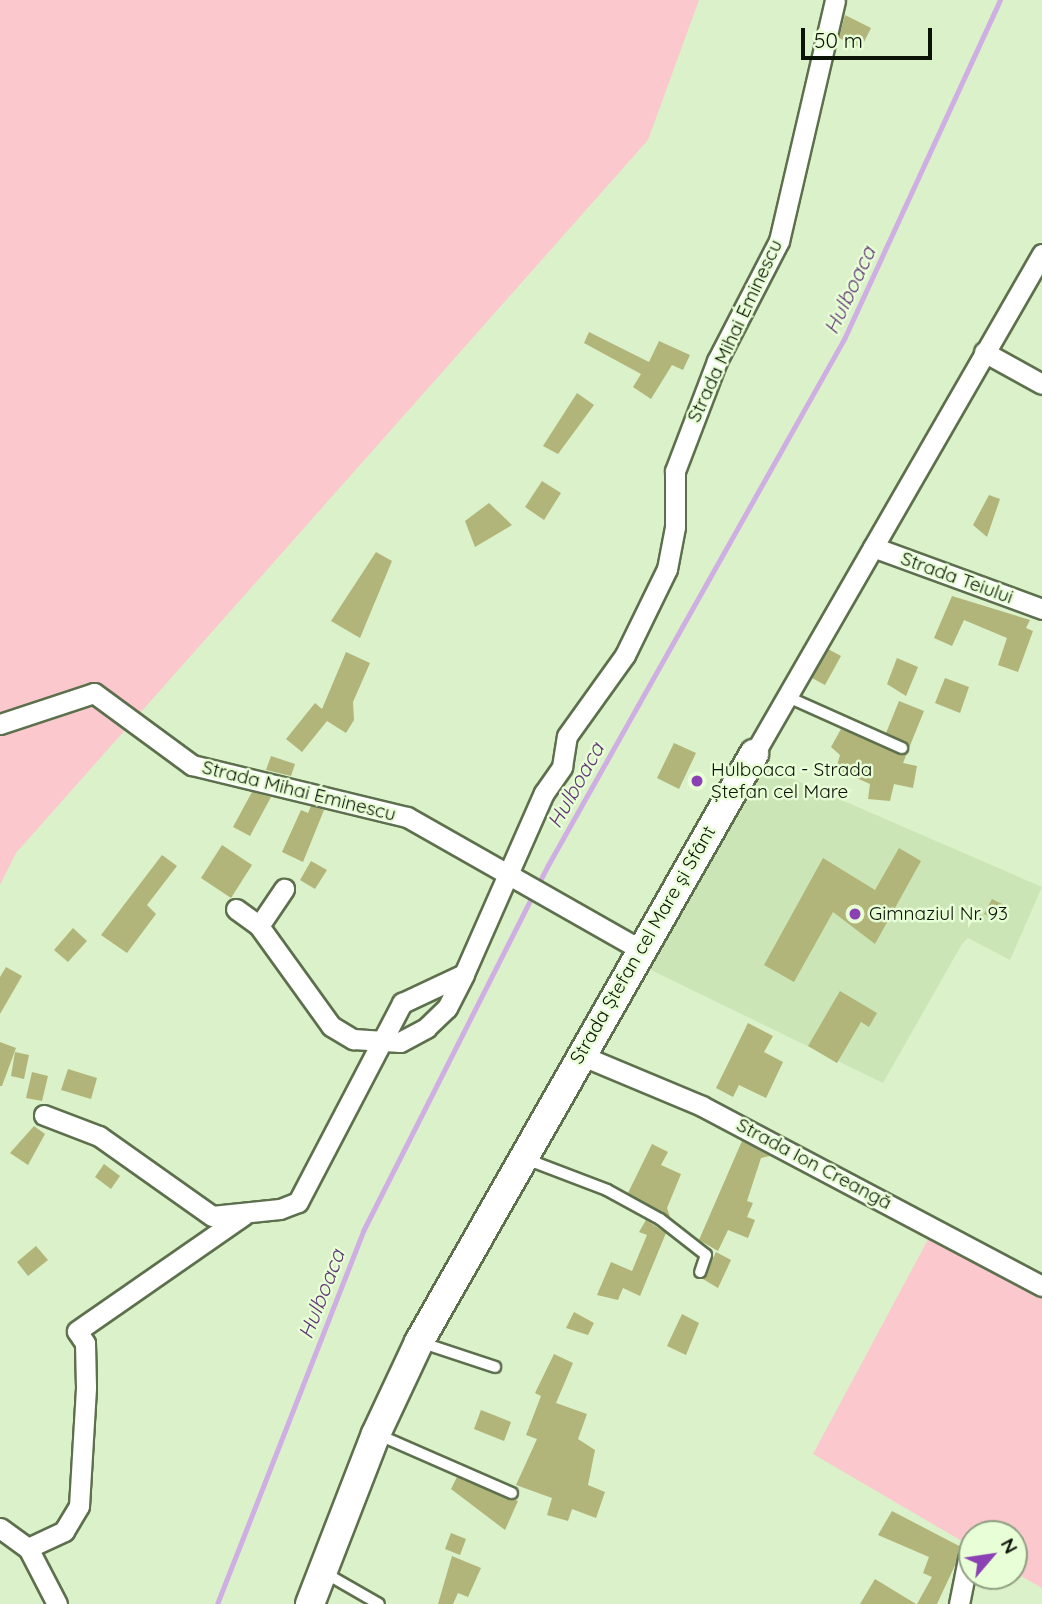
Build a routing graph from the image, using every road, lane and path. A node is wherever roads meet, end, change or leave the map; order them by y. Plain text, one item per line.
1 (835, 0) edge
2 (1042, 254) edge
3 (984, 352) junction
4 (1042, 384) edge
5 (873, 547) junction
6 (1042, 609) edge
7 (788, 697) junction
8 (0, 724) edge
9 (902, 748) dead end
10 (754, 754) joint
11 (518, 880) junction
12 (284, 888) dead end
13 (236, 909) dead end
14 (258, 926) junction
15 (639, 949) junction
16 (464, 974) junction
17 (379, 1044) junction
18 (580, 1055) junction
19 (44, 1115) dead end
20 (522, 1158) junction
21 (244, 1215) junction
22 (700, 1272) dead end
23 (1042, 1286) edge
24 (419, 1342) junction
25 (495, 1367) dead end
26 (376, 1434) junction
27 (512, 1493) dead end
28 (0, 1528) edge
29 (28, 1548) junction
30 (322, 1572) junction
31 (57, 1604) edge
32 (310, 1604) edge
33 (379, 1604) edge

1 - 11 street, Strada Mihai Eminescu
2 - 3 street, Strada Ștefan cel Mare și Sfânt
3 - 4 street
3 - 5 street, Strada Ștefan cel Mare și Sfânt
5 - 6 street, Strada Teiului
5 - 7 street, Strada Ștefan cel Mare și Sfânt
7 - 9 lane
7 - 10 street, Strada Ștefan cel Mare și Sfânt
8 - 11 street, Strada Mihai Eminescu
10 - 15 street, Strada Ștefan cel Mare și Sfânt
11 - 15 street, Strada Mihai Eminescu
11 - 16 street, Strada Mihai Eminescu
12 - 14 street
13 - 14 street
14 - 17 street
15 - 18 street, Strada Ștefan cel Mare și Sfânt
16 - 17 street
16 - 17 street, Strada Mihai Eminescu
17 - 21 street
18 - 20 street, Strada Ștefan cel Mare și Sfânt
18 - 23 street, Strada Ion Creangă
19 - 21 street
20 - 22 lane
20 - 24 street, Strada Ștefan cel Mare și Sfânt
21 - 29 street
24 - 25 lane
24 - 26 street, Strada Ștefan cel Mare și Sfânt
26 - 27 lane
26 - 30 street, Strada Ștefan cel Mare și Sfânt
28 - 29 street
29 - 31 street
30 - 32 street, Strada Ștefan cel Mare și Sfânt
30 - 33 lane

